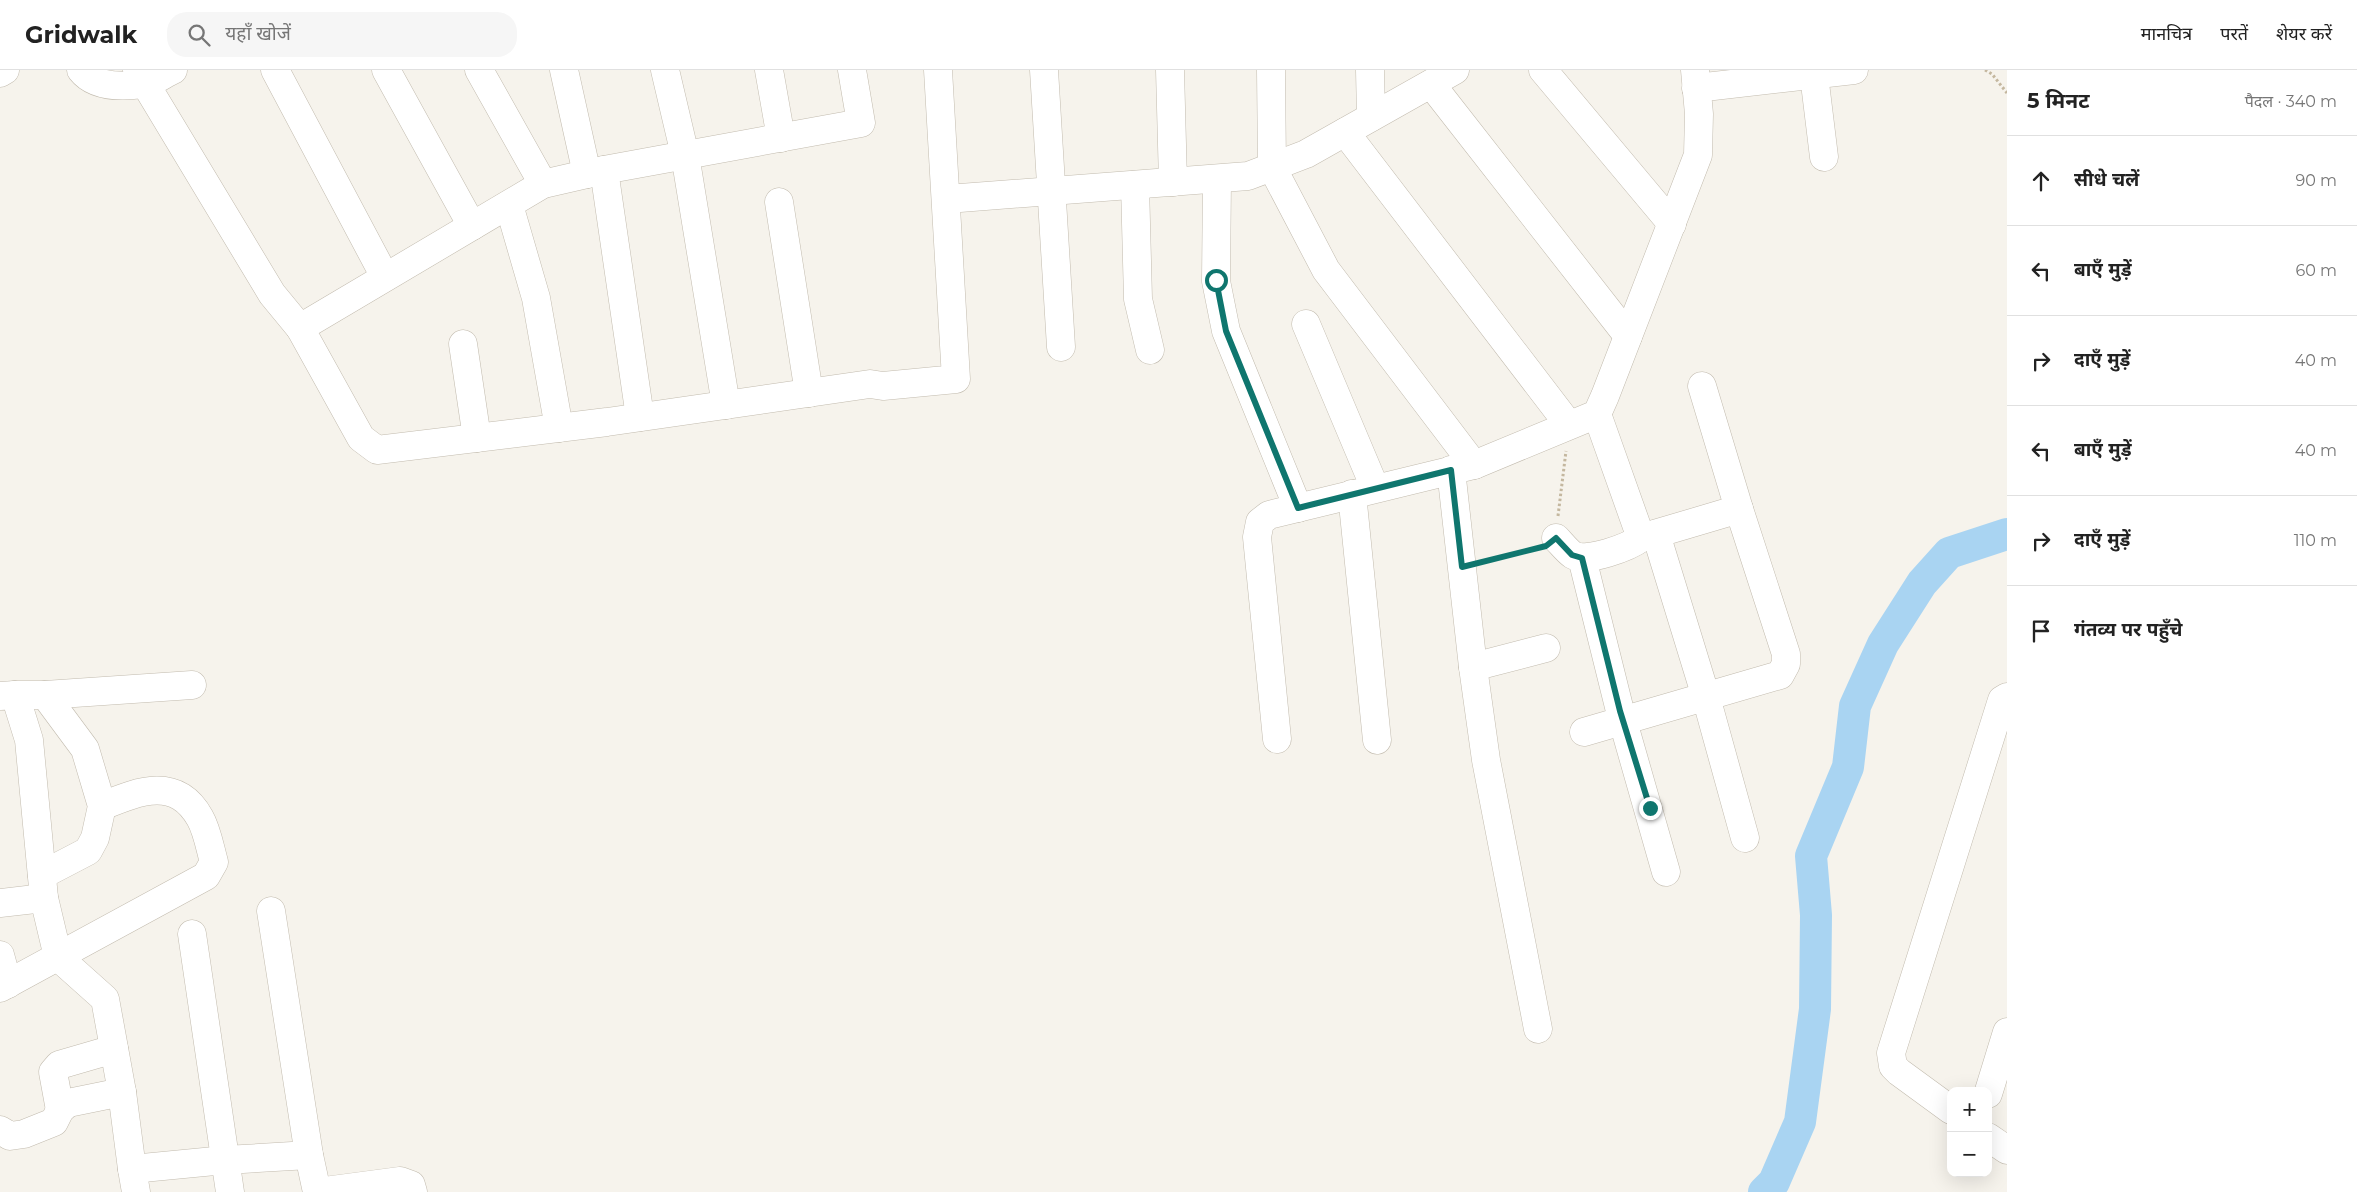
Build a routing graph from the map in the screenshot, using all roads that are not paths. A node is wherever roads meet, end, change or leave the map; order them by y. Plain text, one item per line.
1 (5, 70) edge
2 (81, 70) edge
3 (173, 70) edge
4 (275, 70) edge
5 (386, 70) edge
6 (478, 70) edge
7 (564, 70) edge
8 (666, 70) edge
9 (769, 70) edge
10 (852, 70) edge
11 (938, 70) edge
12 (1044, 70) edge
13 (1170, 70) edge
14 (1271, 70) edge
15 (1370, 70) edge
16 (1454, 70) edge
17 (1543, 70) edge
18 (1673, 70) edge
19 (1854, 70) edge
20 (0, 73) edge
21 (1814, 75) junction
22 (142, 77) edge
23 (1431, 84) junction
24 (1696, 86) edge
25 (1371, 117) junction
26 (1345, 132) junction
27 (781, 138) junction
28 (685, 155) junction
29 (1824, 157) dead end
30 (1272, 167) junction
31 (596, 172) junction
32 (1217, 178) junction
33 (1172, 182) junction
34 (543, 184) junction
35 (1135, 185) junction
36 (1050, 191) junction
37 (947, 199) junction
38 (779, 202) dead end
39 (509, 205) junction
40 (1672, 224) junction
41 (472, 226) junction
42 (385, 277) junction
43 (1306, 324) dead end
44 (300, 328) junction
45 (1628, 336) junction
46 (463, 344) dead end
47 (1061, 347) dead end
48 (1150, 350) dead end
49 (1702, 386) dead end
50 (809, 393) junction
51 (726, 405) junction
52 (1597, 414) junction
53 (640, 417) junction
54 (1569, 425) junction
55 (559, 428) junction
56 (478, 438) junction
57 (1462, 467) junction
58 (1364, 491) junction
59 (1298, 508) junction
60 (1739, 509) junction
61 (1649, 536) junction
62 (1556, 538) road end
63 (1582, 558) junction
64 (1546, 648) dead end
65 (1473, 666) junction
66 (192, 685) dead end
67 (45, 695) junction
68 (8, 696) edge
69 (1706, 697) junction
70 (2007, 697) edge
71 (1623, 721) junction
72 (1584, 732) dead end
73 (1278, 739) dead end
74 (1377, 740) dead end
75 (102, 806) junction
76 (1745, 838) dead end
77 (1666, 872) dead end
78 (43, 887) junction
79 (0, 903) edge
80 (271, 911) dead end
81 (192, 934) dead end
82 (0, 955) edge
83 (58, 957) junction
84 (4, 986) edge
85 (1538, 1029) dead end
86 (2007, 1032) edge
87 (114, 1049) junction
88 (1990, 1087) edge
89 (122, 1092) junction
90 (1947, 1107) edge
91 (60, 1110) junction
92 (1, 1124) edge
93 (1992, 1140) edge
94 (2007, 1150) edge
95 (309, 1155) junction
96 (225, 1160) junction
97 (134, 1181) edge
98 (230, 1192) edge
99 (317, 1192) edge
100 (413, 1192) edge

1 - 20 street
2 - 22 street
3 - 22 street
4 - 42 street
5 - 41 street
6 - 34 street
7 - 31 street
8 - 28 street
9 - 27 street
10 - 27 street
11 - 37 street
12 - 36 street
13 - 33 street
14 - 30 street
15 - 25 street
16 - 23 street
17 - 40 street
18 - 24 street
19 - 21 street
21 - 24 street
21 - 29 street
22 - 44 street
23 - 25 street
23 - 45 street
24 - 40 street
25 - 26 street
26 - 30 street
26 - 54 street
27 - 28 street
28 - 31 street
28 - 51 street
30 - 32 street
30 - 57 street
31 - 34 street
31 - 53 street
32 - 33 street
32 - 59 street
33 - 35 street
34 - 39 street
35 - 36 street
35 - 48 street
36 - 37 street
36 - 47 street
37 - 50 street
38 - 50 street
39 - 41 street
39 - 55 street
40 - 45 street
41 - 42 street
42 - 44 street
43 - 58 street
44 - 56 street
45 - 52 street
46 - 56 street
49 - 60 street
50 - 51 street
51 - 53 street
52 - 54 street
52 - 61 street
53 - 55 street
54 - 57 street
55 - 56 street
57 - 58 street
57 - 65 street
58 - 59 street
58 - 74 street
59 - 73 street
60 - 61 street
60 - 69 street
61 - 63 street
61 - 69 street
62 - 63 street
63 - 71 street
64 - 65 street
65 - 85 street
66 - 67 street
67 - 68 street
67 - 75 street
68 - 78 street
69 - 71 street
69 - 76 street
70 - 90 street
71 - 72 street
71 - 77 street
75 - 78 street
75 - 83 street
78 - 79 street
78 - 83 street
80 - 95 street
81 - 96 street
82 - 84 street
83 - 84 street
83 - 87 street
86 - 88 street
87 - 89 street
87 - 91 street
89 - 91 street
89 - 97 street
91 - 92 street
93 - 94 street
95 - 96 street
95 - 99 street
96 - 97 street
96 - 98 street
99 - 100 street

